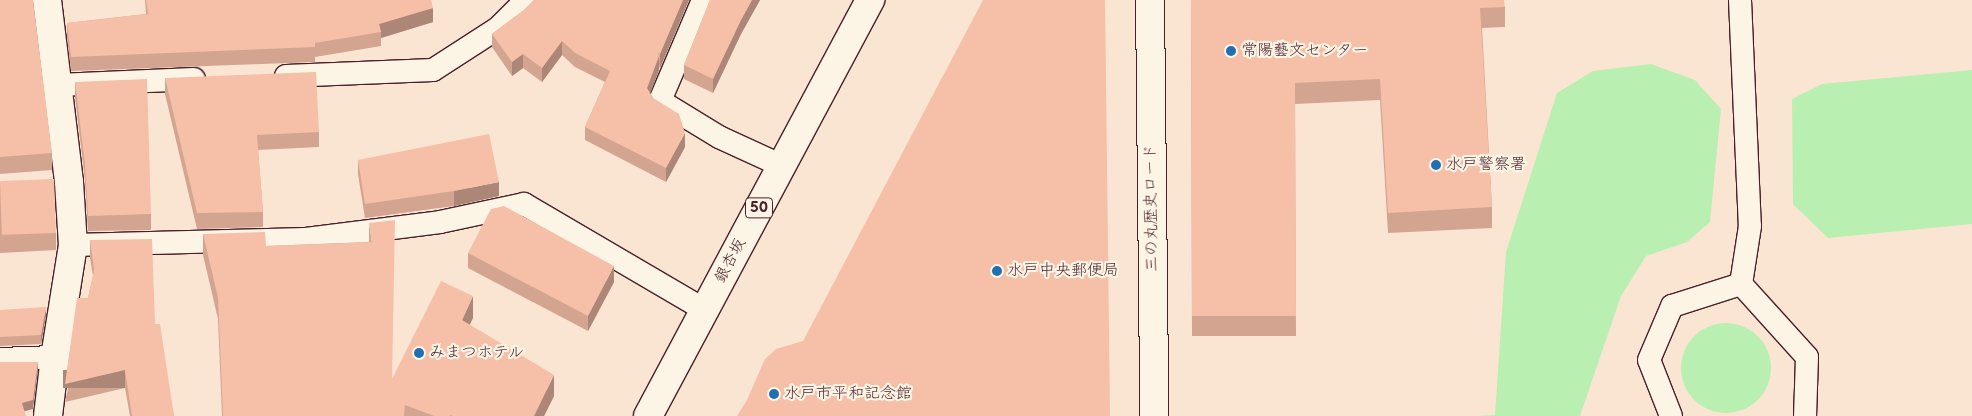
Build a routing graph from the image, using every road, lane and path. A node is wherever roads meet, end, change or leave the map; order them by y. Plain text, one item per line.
1 (47, 0) edge
2 (526, 0) edge
3 (703, 0) edge
4 (870, 0) edge
5 (1150, 0) edge
6 (1740, 0) edge
7 (265, 77) edge
8 (216, 79) edge
9 (58, 84) junction
10 (782, 166) junction
11 (73, 245) junction
12 (1741, 284) junction
13 (705, 310) junction
14 (55, 357) junction
15 (0, 359) edge
16 (48, 416) edge
17 (648, 416) edge
18 (1154, 416) edge
19 (1671, 416) edge
20 (1805, 416) edge

1 - 9 main road
2 - 7 lane
3 - 10 lane
4 - 10 main road, 銀杏坂 / 50
5 - 18 main road, 三の丸歴史ロード
6 - 12 lane
8 - 9 lane
9 - 11 main road
10 - 13 main road, 銀杏坂 / 50
11 - 13 lane
11 - 14 main road
12 - 19 lane
12 - 20 lane
13 - 17 main road, 銀杏坂 / 50
14 - 15 lane
14 - 16 main road

